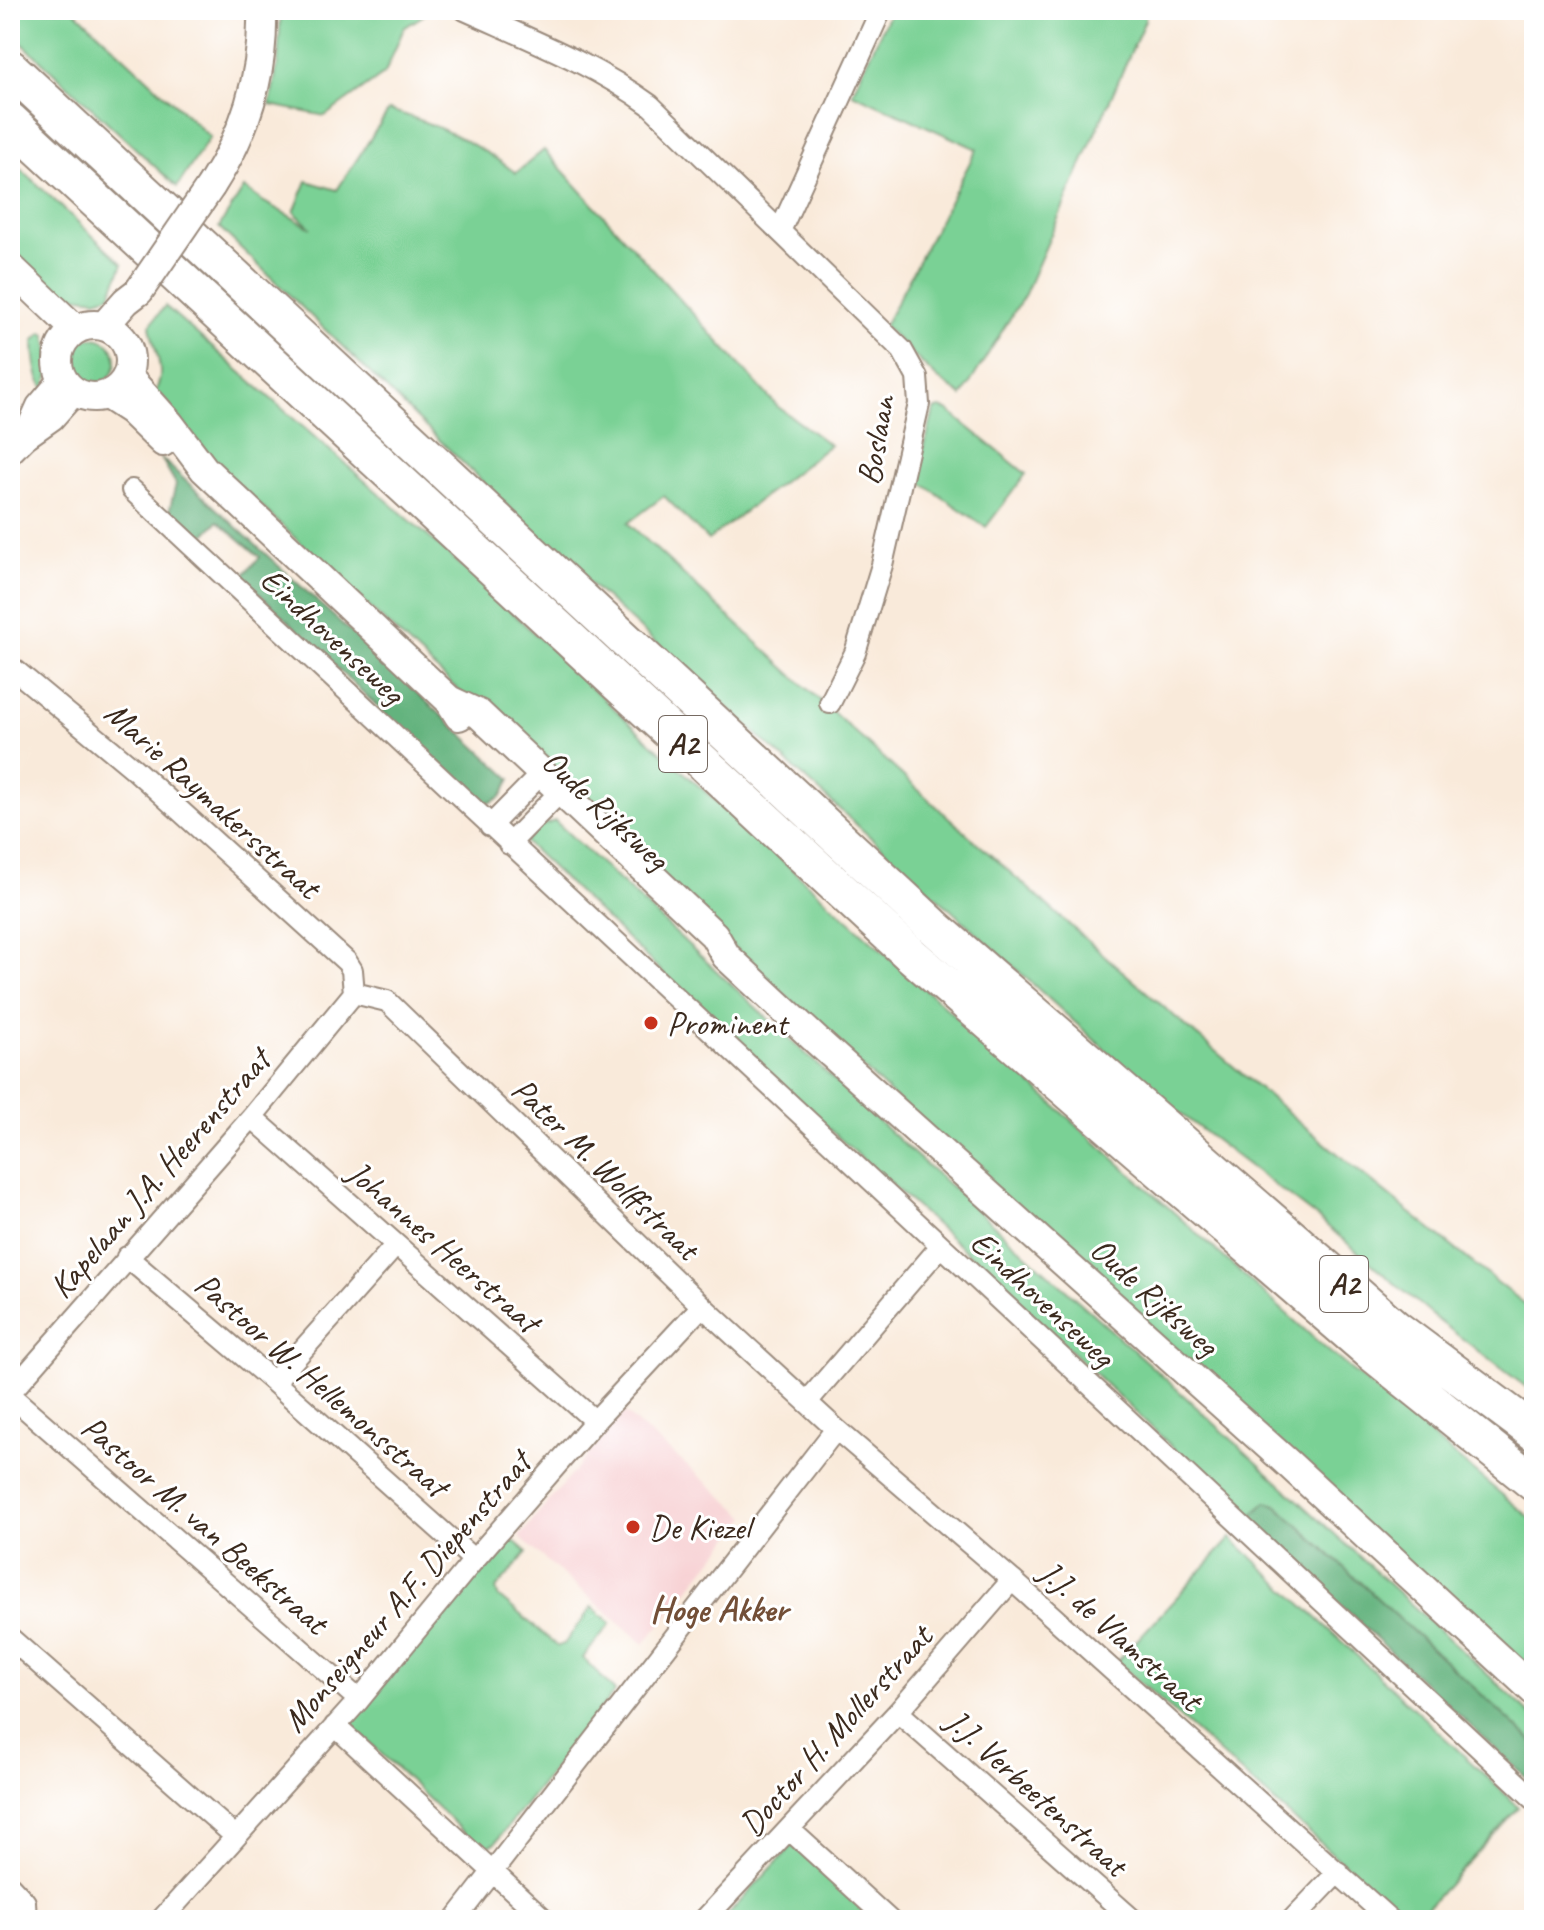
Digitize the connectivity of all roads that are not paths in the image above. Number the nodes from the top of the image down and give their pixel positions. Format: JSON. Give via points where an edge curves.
{"nodes":[{"id":1,"x":262,"y":10,"type":"edge"},
{"id":2,"x":465,"y":10,"type":"edge"},
{"id":3,"x":881,"y":10,"type":"edge"},
{"id":4,"x":10,"y":68,"type":"edge"},
{"id":5,"x":10,"y":121,"type":"edge"},
{"id":6,"x":780,"y":231,"type":"junction"},
{"id":7,"x":10,"y":267,"type":"edge"},
{"id":8,"x":10,"y":288,"type":"edge"},
{"id":9,"x":112,"y":332,"type":"junction"},
{"id":10,"x":68,"y":337,"type":"junction"},
{"id":11,"x":117,"y":385,"type":"junction"},
{"id":12,"x":69,"y":386,"type":"junction"},
{"id":13,"x":18,"y":445,"type":"edge"},
{"id":14,"x":132,"y":490,"type":"dead end"},
{"id":15,"x":10,"y":666,"type":"edge"},
{"id":16,"x":830,"y":703,"type":"dead end"},
{"id":17,"x":545,"y":788,"type":"junction"},
{"id":18,"x":490,"y":826,"type":"junction"},
{"id":19,"x":509,"y":844,"type":"junction"},
{"id":20,"x":354,"y":993,"type":"junction"},
{"id":21,"x":252,"y":1117,"type":"junction"},
{"id":22,"x":395,"y":1246,"type":"junction"},
{"id":23,"x":940,"y":1247,"type":"junction"},
{"id":24,"x":127,"y":1257,"type":"junction"},
{"id":25,"x":702,"y":1306,"type":"junction"},
{"id":26,"x":274,"y":1382,"type":"junction"},
{"id":27,"x":10,"y":1394,"type":"edge"},
{"id":28,"x":807,"y":1402,"type":"junction"},
{"id":29,"x":595,"y":1421,"type":"junction"},
{"id":30,"x":836,"y":1429,"type":"junction"},
{"id":31,"x":1534,"y":1432,"type":"edge"},
{"id":32,"x":1534,"y":1483,"type":"edge"},
{"id":33,"x":474,"y":1560,"type":"junction"},
{"id":34,"x":1012,"y":1580,"type":"junction"},
{"id":35,"x":10,"y":1638,"type":"edge"},
{"id":36,"x":1534,"y":1691,"type":"edge"},
{"id":37,"x":359,"y":1700,"type":"junction"},
{"id":38,"x":898,"y":1712,"type":"junction"},
{"id":39,"x":335,"y":1726,"type":"junction"},
{"id":40,"x":1534,"y":1799,"type":"edge"},
{"id":41,"x":790,"y":1830,"type":"junction"},
{"id":42,"x":235,"y":1836,"type":"junction"},
{"id":43,"x":494,"y":1871,"type":"junction"},
{"id":44,"x":1338,"y":1872,"type":"junction"},
{"id":45,"x":10,"y":1886,"type":"edge"},
{"id":46,"x":26,"y":1920,"type":"edge"},
{"id":47,"x":161,"y":1920,"type":"edge"},
{"id":48,"x":455,"y":1920,"type":"edge"},
{"id":49,"x":545,"y":1920,"type":"edge"},
{"id":50,"x":704,"y":1920,"type":"edge"},
{"id":51,"x":889,"y":1920,"type":"edge"},
{"id":52,"x":1133,"y":1920,"type":"edge"},
{"id":53,"x":1292,"y":1920,"type":"edge"},
{"id":54,"x":1390,"y":1920,"type":"edge"}],
"edges":[{"from":1,"to":9,"type":"main road","bridge":true,"via":[[257,85],[236,143]]},
{"from":2,"to":6,"type":"street","name":"Boslaan","via":[[621,84],[650,105]]},
{"from":3,"to":6,"type":"street"},
{"from":4,"to":31,"type":"highway","number":"A2","via":[[933,926],[1396,1329]]},
{"from":5,"to":32,"type":"highway","number":"A2","via":[[909,953],[1371,1352]]},
{"from":6,"to":16,"type":"street","name":"Boslaan","via":[[902,350],[917,377],[919,404],[882,565],[855,653]]},
{"from":7,"to":10,"type":"main road"},
{"from":8,"to":10,"type":"main road","via":[[46,325]]},
{"from":9,"to":10,"type":"main road","via":[[85,325]]},
{"from":9,"to":11,"type":"main road","via":[[129,352],[129,368]]},
{"from":10,"to":12,"type":"main road","via":[[57,356]]},
{"from":11,"to":12,"type":"main road","via":[[91,397]]},
{"from":11,"to":17,"type":"main road","name":"Oude Rijksweg","via":[[169,423],[204,469],[449,700],[479,714]]},
{"from":12,"to":13,"type":"street","via":[[52,418]]},
{"from":14,"to":18,"type":"street","name":"Eindhovenseweg"},
{"from":15,"to":20,"type":"street","name":"Marie Raymakersstraat","via":[[133,768],[347,962]]},
{"from":17,"to":18,"type":"street"},
{"from":17,"to":19,"type":"street"},
{"from":17,"to":36,"type":"main road","name":"Oude Rijksweg","via":[[702,946],[726,956]]},
{"from":18,"to":19,"type":"street","name":"Eindhovenseweg"},
{"from":19,"to":23,"type":"street","name":"Eindhovenseweg"},
{"from":20,"to":21,"type":"street","name":"Kapelaan J.A. Heerenstraat"},
{"from":20,"to":25,"type":"street","name":"Pater M. Wolffstraat","via":[[387,1001]]},
{"from":21,"to":22,"type":"street","name":"Johannes Heerstraat"},
{"from":21,"to":24,"type":"street","name":"Kapelaan J.A. Heerenstraat"},
{"from":22,"to":26,"type":"street"},
{"from":22,"to":29,"type":"street","name":"Johannes Heerstraat"},
{"from":23,"to":28,"type":"street"},
{"from":23,"to":40,"type":"street","name":"Eindhovenseweg"},
{"from":24,"to":26,"type":"street","name":"Pastoor W. Hellemonsstraat"},
{"from":24,"to":27,"type":"street","name":"Kapelaan J.A. Heerenstraat"},
{"from":25,"to":28,"type":"street","name":"Pater M. Wolffstraat"},
{"from":25,"to":29,"type":"street","name":"Monseigneur A.F. Diepenstraat"},
{"from":26,"to":33,"type":"street","name":"Pastoor W. Hellemonsstraat"},
{"from":27,"to":37,"type":"street","name":"Pastoor M. van Beekstraat"},
{"from":28,"to":30,"type":"street","name":"J.J. de Vlamstraat"},
{"from":29,"to":33,"type":"street","name":"Monseigneur A.F. Diepenstraat"},
{"from":30,"to":34,"type":"street","name":"J.J. de Vlamstraat"},
{"from":30,"to":43,"type":"street"},
{"from":33,"to":37,"type":"street","name":"Monseigneur A.F. Diepenstraat"},
{"from":34,"to":38,"type":"street","name":"Doctor H. Mollerstraat"},
{"from":34,"to":44,"type":"street","name":"J.J. de Vlamstraat"},
{"from":35,"to":42,"type":"street"},
{"from":37,"to":39,"type":"street","name":"Monseigneur A.F. Diepenstraat"},
{"from":38,"to":41,"type":"street","name":"Doctor H. Mollerstraat"},
{"from":38,"to":52,"type":"street","name":"J.J. Verbeetenstraat"},
{"from":39,"to":42,"type":"street","name":"Monseigneur A.F. Diepenstraat"},
{"from":39,"to":43,"type":"street"},
{"from":41,"to":50,"type":"street","name":"Doctor H. Mollerstraat"},
{"from":41,"to":51,"type":"street"},
{"from":42,"to":47,"type":"street","name":"Monseigneur A.F. Diepenstraat"},
{"from":43,"to":48,"type":"street"},
{"from":43,"to":49,"type":"street"},
{"from":44,"to":53,"type":"street"},
{"from":44,"to":54,"type":"street","name":"J.J. de Vlamstraat"},
{"from":45,"to":46,"type":"street","via":[[25,1902]]}]}
